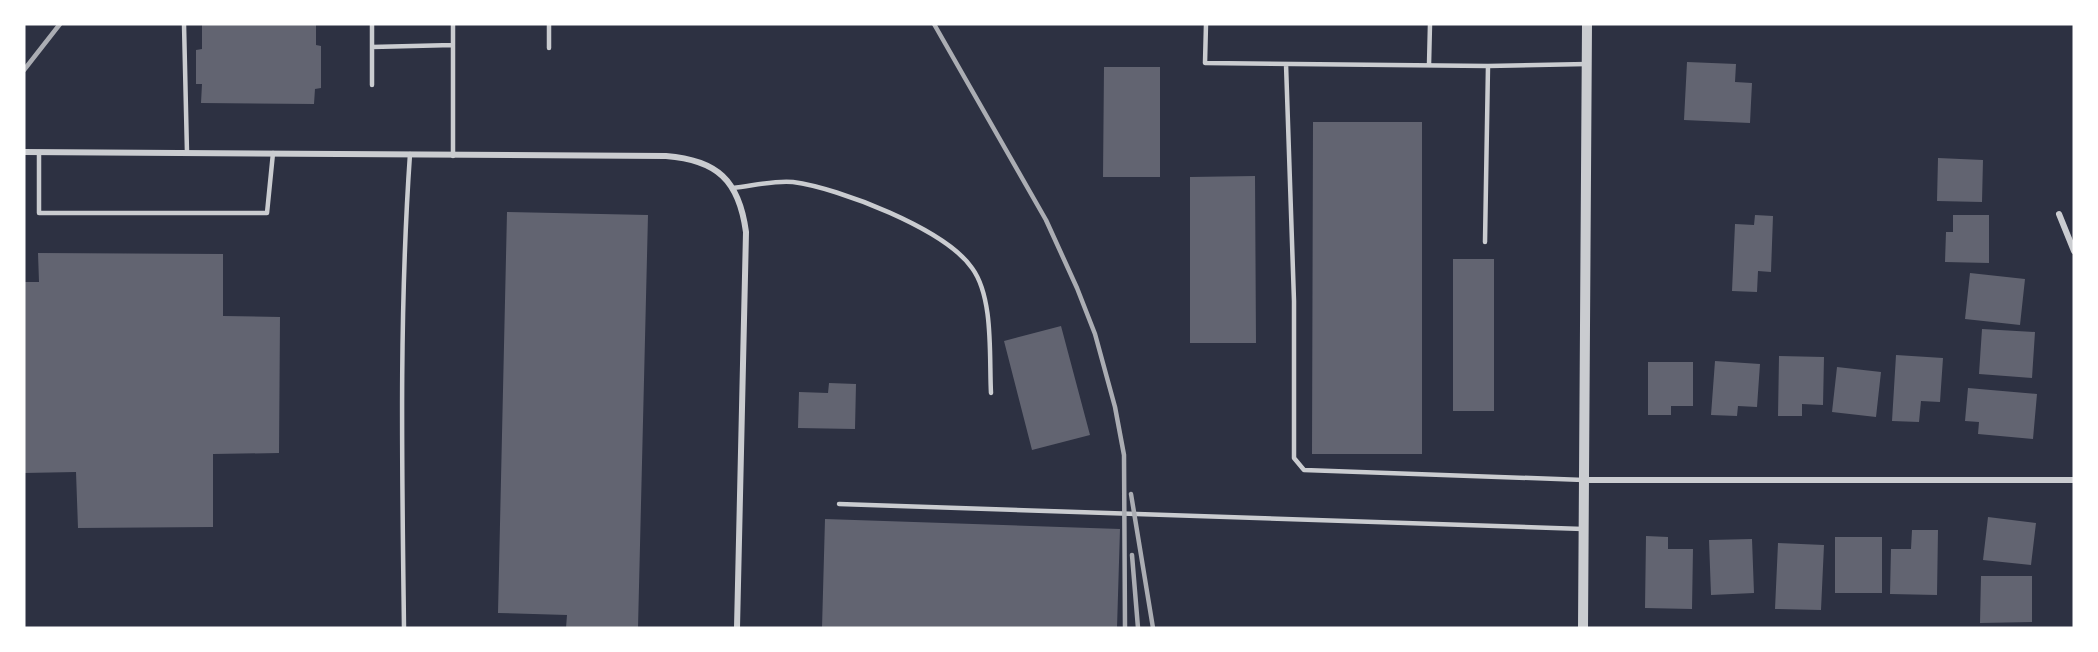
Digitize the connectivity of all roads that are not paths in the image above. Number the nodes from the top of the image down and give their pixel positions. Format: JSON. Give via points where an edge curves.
{"nodes":[{"id":1,"x":184,"y":24,"type":"edge"},
{"id":2,"x":372,"y":24,"type":"edge"},
{"id":3,"x":453,"y":24,"type":"edge"},
{"id":4,"x":549,"y":24,"type":"edge"},
{"id":5,"x":1206,"y":24,"type":"edge"},
{"id":6,"x":1430,"y":24,"type":"edge"},
{"id":7,"x":1587,"y":24,"type":"edge"},
{"id":8,"x":453,"y":45,"type":"junction"},
{"id":9,"x":372,"y":47,"type":"junction"},
{"id":10,"x":549,"y":48,"type":"dead end"},
{"id":11,"x":1286,"y":64,"type":"junction"},
{"id":12,"x":1587,"y":64,"type":"junction"},
{"id":13,"x":1430,"y":65,"type":"junction"},
{"id":14,"x":1488,"y":66,"type":"junction"},
{"id":15,"x":372,"y":85,"type":"dead end"},
{"id":16,"x":24,"y":152,"type":"edge"},
{"id":17,"x":39,"y":152,"type":"junction"},
{"id":18,"x":186,"y":153,"type":"junction"},
{"id":19,"x":273,"y":153,"type":"junction"},
{"id":20,"x":410,"y":154,"type":"junction"},
{"id":21,"x":453,"y":156,"type":"junction"},
{"id":22,"x":733,"y":188,"type":"junction"},
{"id":23,"x":2059,"y":214,"type":"dead end"},
{"id":24,"x":1485,"y":242,"type":"dead end"},
{"id":25,"x":2074,"y":251,"type":"edge"},
{"id":26,"x":991,"y":393,"type":"dead end"},
{"id":27,"x":1584,"y":480,"type":"junction"},
{"id":28,"x":2074,"y":480,"type":"edge"},
{"id":29,"x":840,"y":504,"type":"dead end"},
{"id":30,"x":1584,"y":529,"type":"junction"},
{"id":31,"x":404,"y":628,"type":"edge"},
{"id":32,"x":737,"y":628,"type":"edge"},
{"id":33,"x":1583,"y":628,"type":"edge"}],
"edges":[{"from":1,"to":18,"type":"lane"},
{"from":2,"to":9,"type":"lane"},
{"from":3,"to":8,"type":"lane"},
{"from":4,"to":10,"type":"lane"},
{"from":5,"to":11,"type":"lane","via":[[1205,63]]},
{"from":6,"to":13,"type":"lane"},
{"from":7,"to":12,"type":"street"},
{"from":8,"to":9,"type":"lane"},
{"from":8,"to":21,"type":"lane"},
{"from":9,"to":15,"type":"lane"},
{"from":11,"to":13,"type":"lane"},
{"from":11,"to":27,"type":"lane","via":[[1294,301],[1294,458],[1304,470]]},
{"from":12,"to":14,"type":"lane"},
{"from":12,"to":27,"type":"street"},
{"from":13,"to":14,"type":"lane"},
{"from":14,"to":24,"type":"lane"},
{"from":16,"to":17,"type":"street"},
{"from":17,"to":18,"type":"street"},
{"from":17,"to":19,"type":"lane","via":[[39,213],[267,213]]},
{"from":18,"to":19,"type":"street"},
{"from":19,"to":20,"type":"street"},
{"from":20,"to":21,"type":"street"},
{"from":20,"to":31,"type":"lane","via":[[401,341]]},
{"from":21,"to":22,"type":"street","via":[[688,158],[721,173]]},
{"from":22,"to":26,"type":"lane","via":[[789,182],[810,185],[921,228],[952,247],[973,268],[986,300]]},
{"from":22,"to":32,"type":"street","via":[[743,207],[746,232]]},
{"from":23,"to":25,"type":"street"},
{"from":27,"to":28,"type":"street"},
{"from":27,"to":30,"type":"street"},
{"from":29,"to":30,"type":"lane"},
{"from":30,"to":33,"type":"street"}]}
